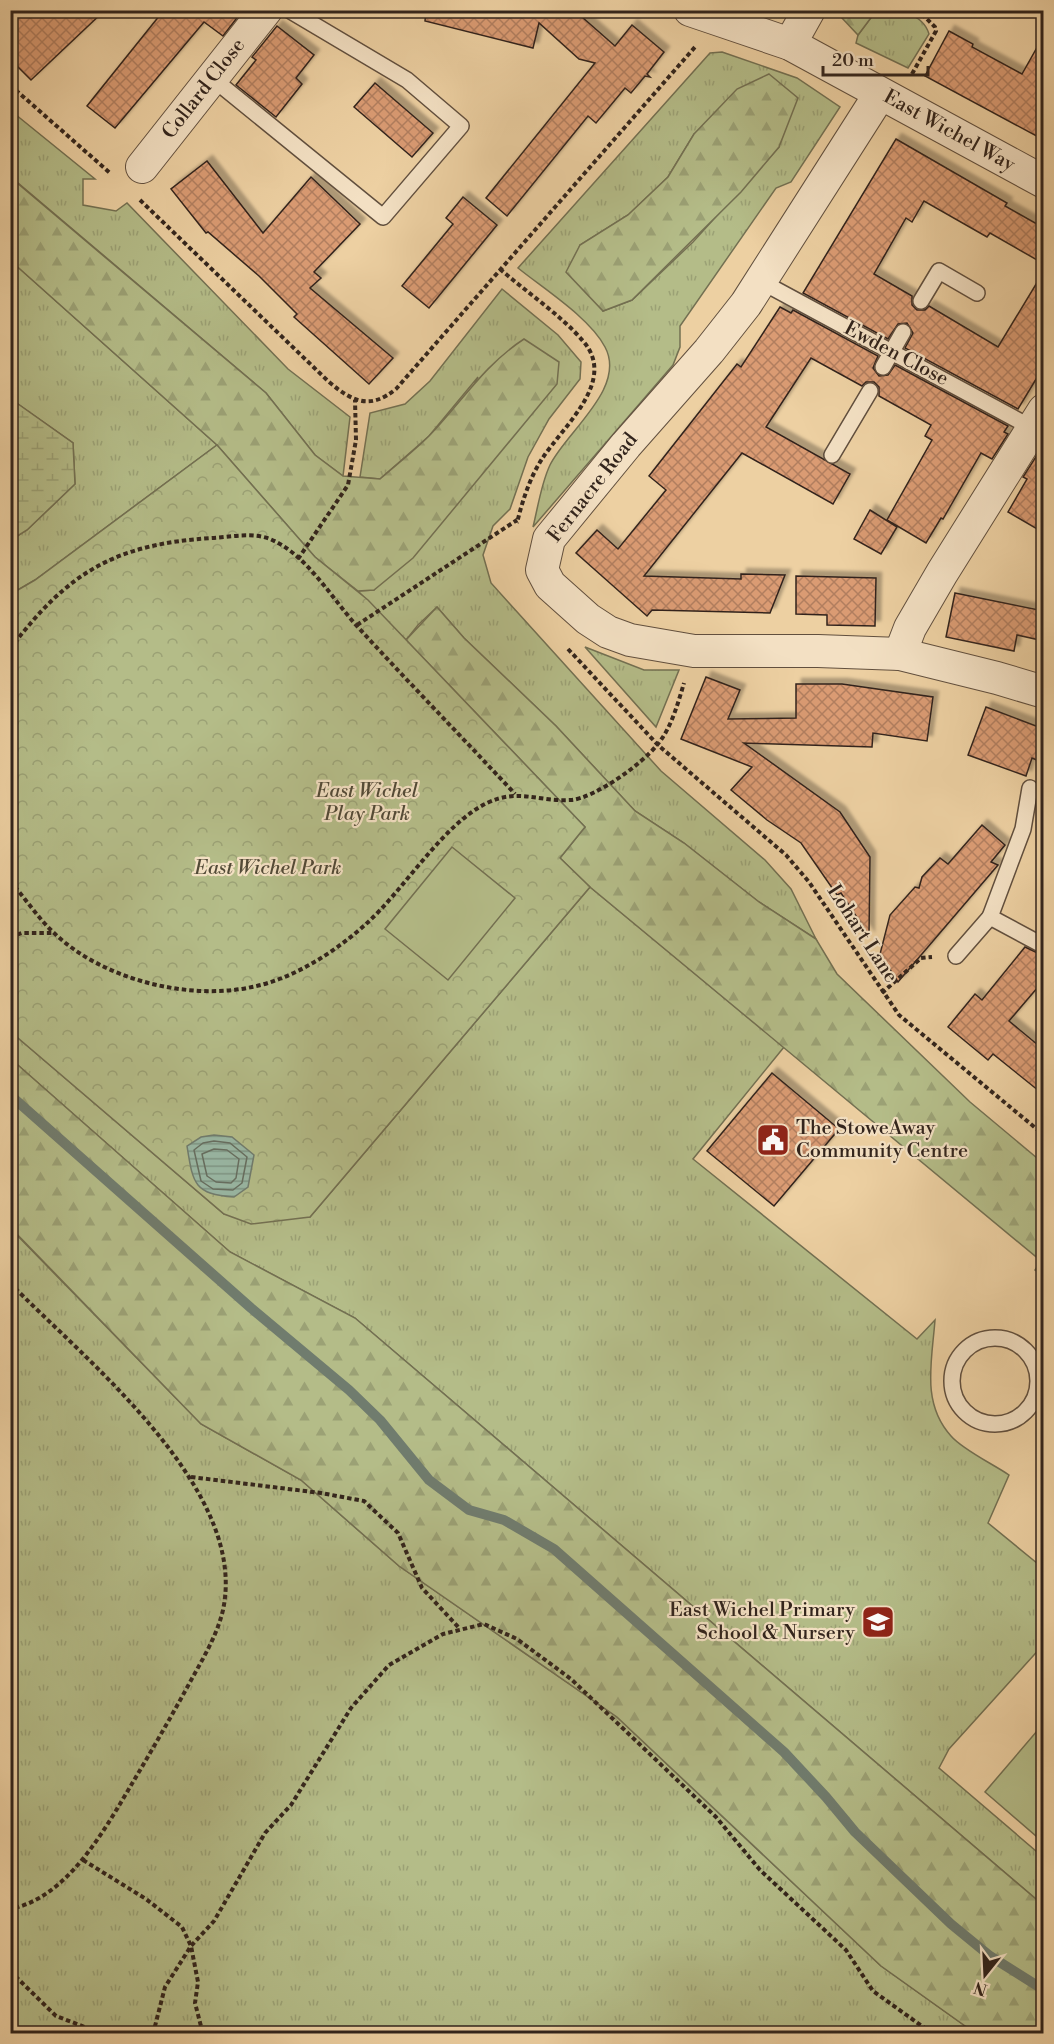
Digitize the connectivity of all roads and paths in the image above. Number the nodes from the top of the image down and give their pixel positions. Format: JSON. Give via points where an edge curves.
{"nodes":[{"id":1,"x":266,"y":10,"type":"edge"},
{"id":2,"x":289,"y":10,"type":"edge"},
{"id":3,"x":809,"y":10,"type":"edge"},
{"id":4,"x":918,"y":10,"type":"edge"},
{"id":5,"x":705,"y":15,"type":"edge"},
{"id":6,"x":790,"y":44,"type":"junction"},
{"id":7,"x":212,"y":78,"type":"junction"},
{"id":8,"x":10,"y":84,"type":"edge"},
{"id":9,"x":888,"y":98,"type":"junction"},
{"id":10,"x":131,"y":181,"type":"junction"},
{"id":11,"x":1044,"y":182,"type":"edge"},
{"id":12,"x":760,"y":281,"type":"junction"},
{"id":13,"x":977,"y":293,"type":"dead end"},
{"id":14,"x":921,"y":301,"type":"dead end"},
{"id":15,"x":903,"y":332,"type":"dead end"},
{"id":16,"x":892,"y":352,"type":"junction"},
{"id":17,"x":884,"y":367,"type":"dead end"},
{"id":18,"x":870,"y":391,"type":"dead end"},
{"id":19,"x":355,"y":400,"type":"junction"},
{"id":20,"x":1040,"y":424,"type":"edge"},
{"id":21,"x":832,"y":455,"type":"dead end"},
{"id":22,"x":518,"y":520,"type":"dead end"},
{"id":23,"x":298,"y":558,"type":"junction"},
{"id":24,"x":357,"y":625,"type":"junction"},
{"id":25,"x":10,"y":649,"type":"edge"},
{"id":26,"x":694,"y":651,"type":"junction"},
{"id":27,"x":900,"y":654,"type":"junction"},
{"id":28,"x":1044,"y":692,"type":"edge"},
{"id":29,"x":658,"y":745,"type":"junction"},
{"id":30,"x":1030,"y":788,"type":"dead end"},
{"id":31,"x":515,"y":794,"type":"junction"},
{"id":32,"x":10,"y":881,"type":"edge"},
{"id":33,"x":990,"y":917,"type":"junction"},
{"id":34,"x":53,"y":933,"type":"junction"},
{"id":35,"x":10,"y":937,"type":"edge"},
{"id":36,"x":1044,"y":946,"type":"edge"},
{"id":37,"x":956,"y":956,"type":"joint"},
{"id":38,"x":882,"y":993,"type":"junction"},
{"id":39,"x":1044,"y":1135,"type":"edge"},
{"id":40,"x":10,"y":1283,"type":"edge"},
{"id":41,"x":1039,"y":1362,"type":"edge"},
{"id":42,"x":190,"y":1477,"type":"junction"},
{"id":43,"x":460,"y":1629,"type":"junction"},
{"id":44,"x":83,"y":1860,"type":"junction"},
{"id":45,"x":10,"y":1909,"type":"edge"},
{"id":46,"x":191,"y":1946,"type":"junction"},
{"id":47,"x":10,"y":1971,"type":"edge"},
{"id":48,"x":103,"y":2034,"type":"edge"},
{"id":49,"x":153,"y":2034,"type":"edge"},
{"id":50,"x":203,"y":2034,"type":"edge"},
{"id":51,"x":933,"y":2034,"type":"edge"}],
"edges":[{"from":1,"to":7,"type":"street","name":"Collard Close"},
{"from":2,"to":7,"type":"lane","via":[[407,80],[461,126],[383,217]]},
{"from":3,"to":6,"type":"street"},
{"from":4,"to":9,"type":"path","via":[[936,31]]},
{"from":5,"to":6,"type":"street","name":"East Wichel Way"},
{"from":5,"to":19,"type":"path","via":[[396,389],[378,399]]},
{"from":6,"to":9,"type":"street","name":"East Wichel Way"},
{"from":7,"to":10,"type":"street","name":"Collard Close"},
{"from":8,"to":10,"type":"path"},
{"from":9,"to":11,"type":"street","name":"East Wichel Way"},
{"from":9,"to":12,"type":"street","name":"Fernacre Road"},
{"from":10,"to":19,"type":"path","via":[[329,382]]},
{"from":12,"to":16,"type":"lane","name":"Ewden Close"},
{"from":12,"to":26,"type":"street","name":"Fernacre Road","via":[[710,351],[549,539],[544,556],[542,570],[550,585],[608,632],[630,640]]},
{"from":13,"to":14,"type":"lane","via":[[939,271]]},
{"from":15,"to":16,"type":"lane"},
{"from":16,"to":17,"type":"lane"},
{"from":16,"to":20,"type":"lane","name":"Ewden Close"},
{"from":18,"to":21,"type":"lane"},
{"from":19,"to":23,"type":"path","via":[[356,440],[348,485]]},
{"from":20,"to":27,"type":"street","name":"Ewden Close","via":[[942,573],[910,628]]},
{"from":22,"to":24,"type":"path"},
{"from":23,"to":24,"type":"path"},
{"from":23,"to":25,"type":"path","via":[[269,538],[253,535],[156,543],[102,562],[75,579],[52,598]]},
{"from":24,"to":31,"type":"path"},
{"from":26,"to":27,"type":"street","name":"Fernacre Road"},
{"from":26,"to":29,"type":"path","via":[[675,710]]},
{"from":27,"to":28,"type":"street","name":"Fernacre Road"},
{"from":29,"to":31,"type":"path","via":[[603,790],[572,800]]},
{"from":29,"to":38,"type":"path","name":"Lohart Lane","via":[[786,855],[809,882]]},
{"from":30,"to":33,"type":"lane","via":[[1023,829]]},
{"from":31,"to":34,"type":"path","via":[[487,803],[457,822],[366,924],[323,957],[283,978],[252,988],[214,991],[132,979],[100,966]]},
{"from":32,"to":34,"type":"path"},
{"from":33,"to":36,"type":"lane"},
{"from":33,"to":37,"type":"lane"},
{"from":34,"to":35,"type":"path"},
{"from":37,"to":38,"type":"path","via":[[921,958]]},
{"from":38,"to":39,"type":"path","name":"Lohart Lane","via":[[915,1030]]},
{"from":40,"to":42,"type":"path","via":[[121,1392]]},
{"from":41,"to":41,"type":"lane","via":[[1037,1393],[1030,1407],[1006,1423],[976,1420],[956,1399],[953,1369],[965,1350],[984,1339],[1011,1341]]},
{"from":42,"to":43,"type":"path","via":[[364,1501],[398,1533],[422,1588]]},
{"from":42,"to":44,"type":"path","via":[[213,1518],[225,1571],[223,1609],[212,1642],[161,1735]]},
{"from":43,"to":46,"type":"path","via":[[443,1634],[389,1665],[351,1708],[291,1805],[265,1833],[214,1921]]},
{"from":43,"to":51,"type":"path","via":[[484,1623],[517,1639],[571,1679],[716,1817],[760,1870],[846,1950],[873,1991]]},
{"from":44,"to":45,"type":"path","via":[[28,1906]]},
{"from":44,"to":46,"type":"path","via":[[146,1899],[182,1928]]},
{"from":46,"to":49,"type":"path","via":[[165,1987]]},
{"from":46,"to":50,"type":"path","via":[[198,1982],[195,2003]]},
{"from":47,"to":48,"type":"path","via":[[56,2016]]}]}
